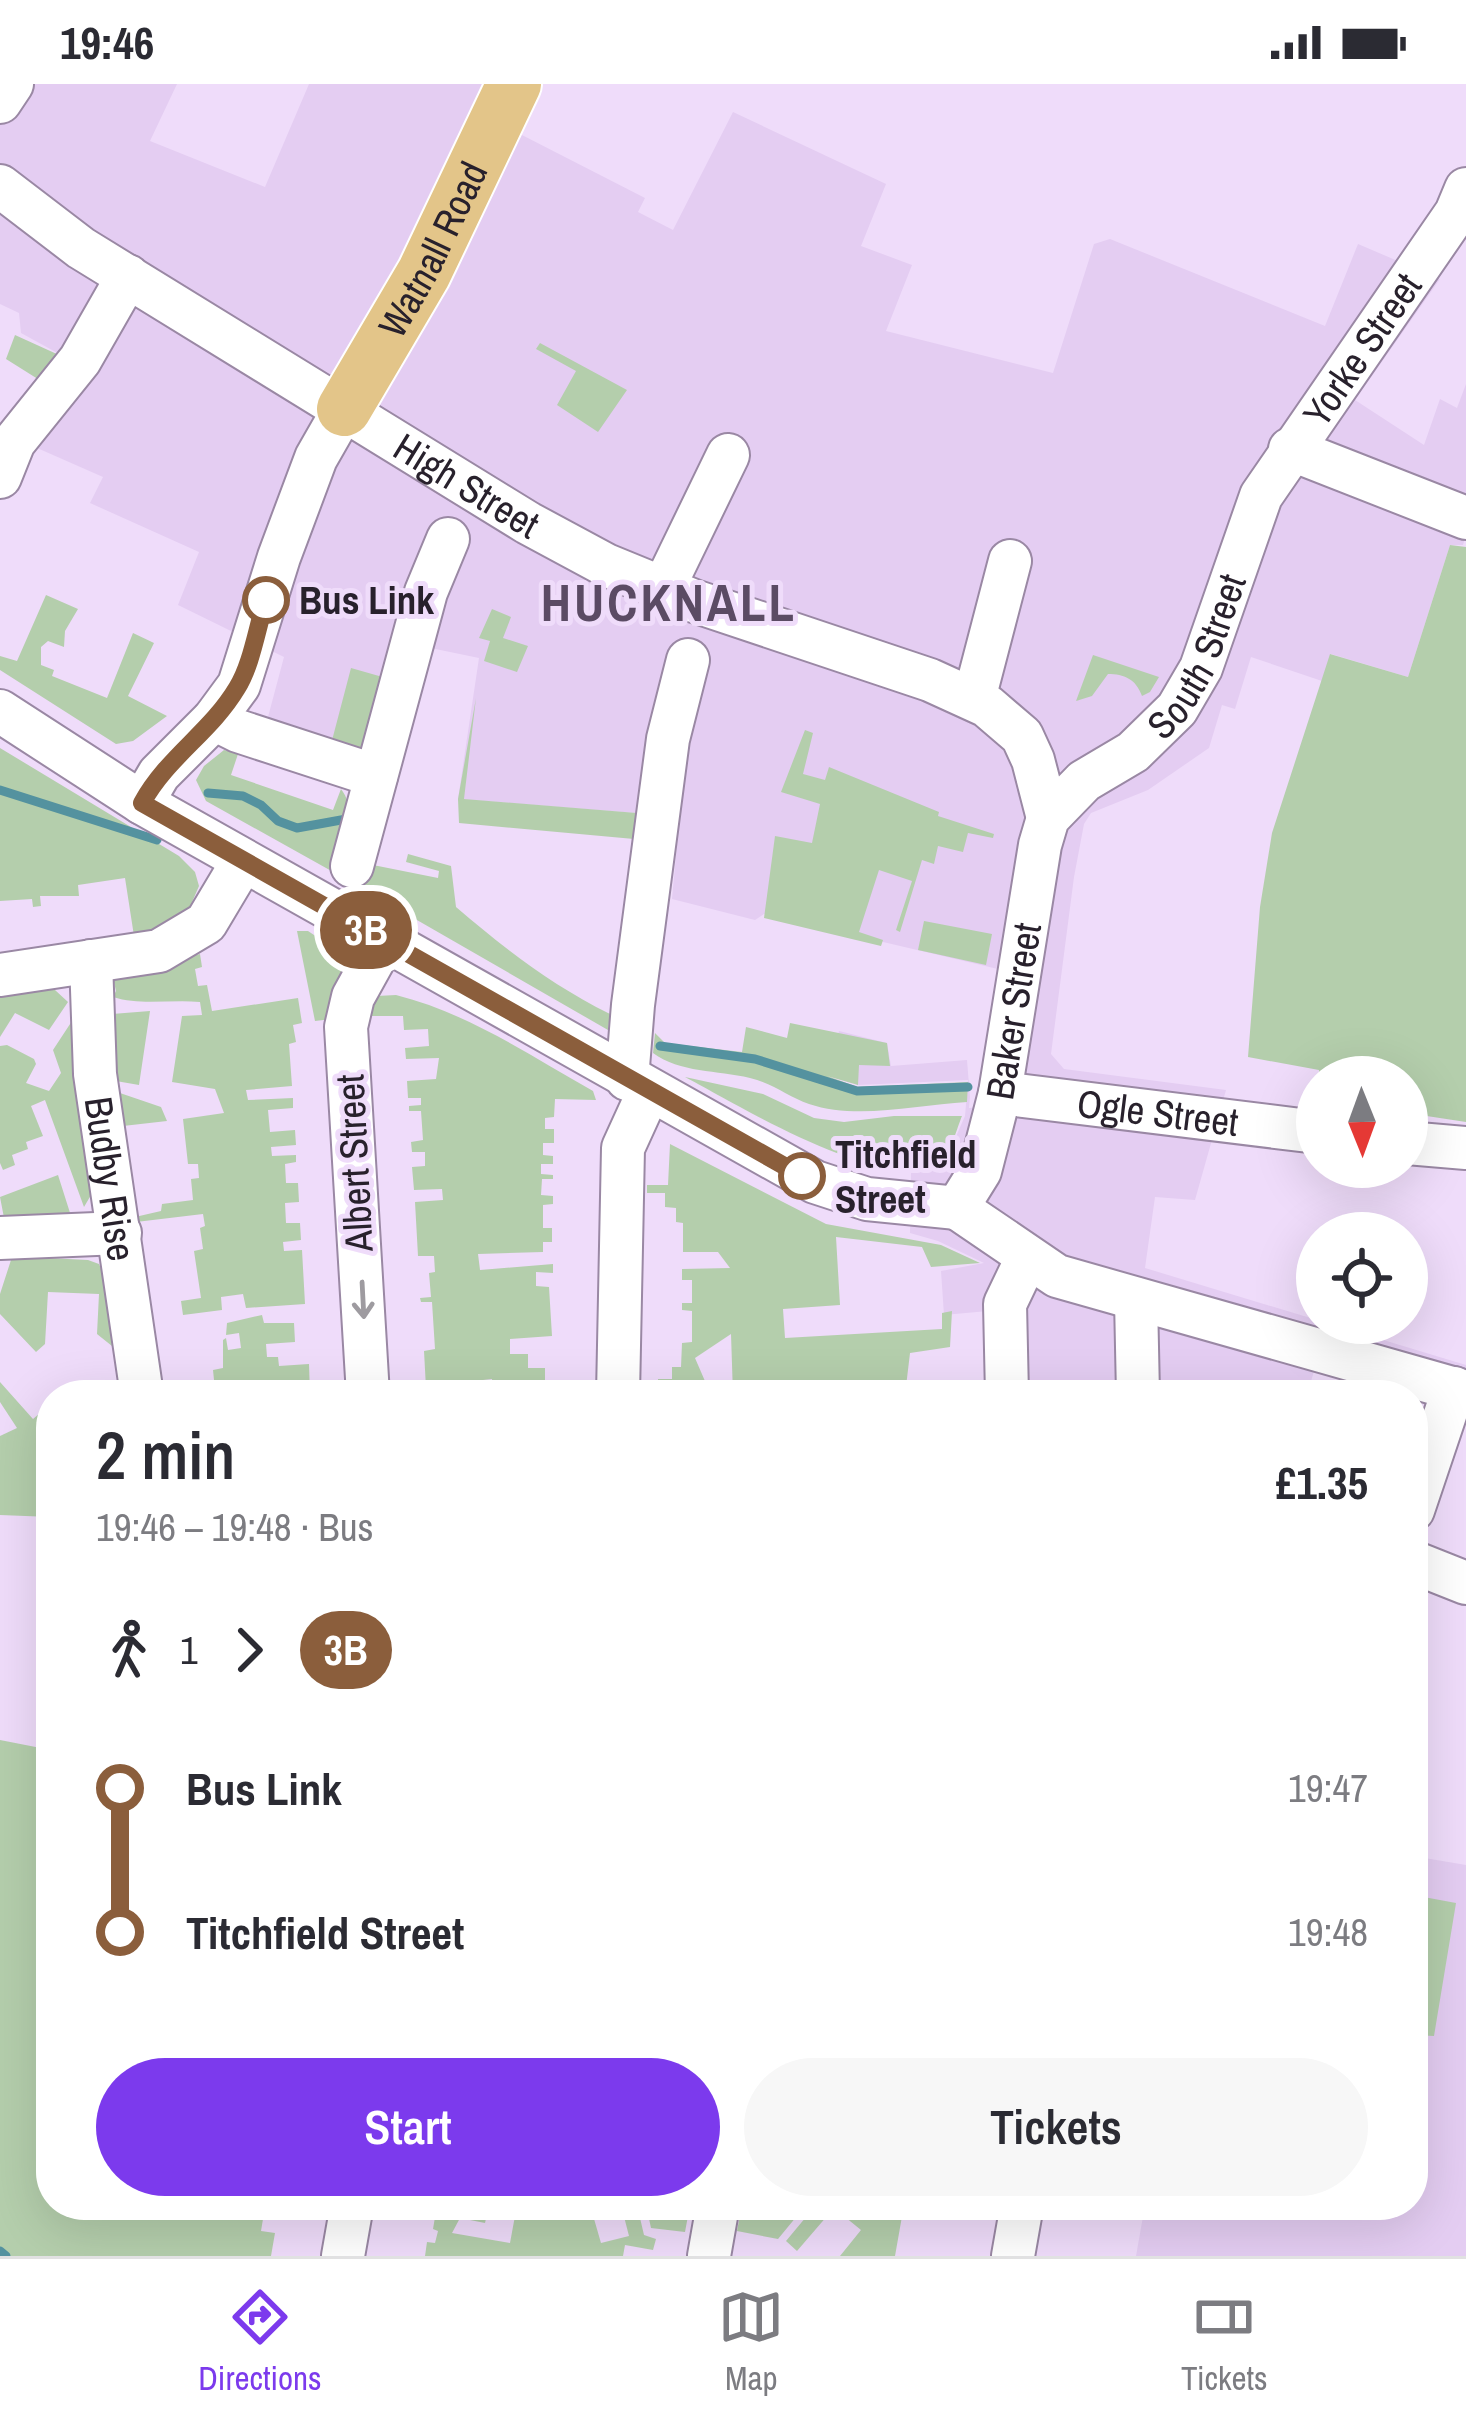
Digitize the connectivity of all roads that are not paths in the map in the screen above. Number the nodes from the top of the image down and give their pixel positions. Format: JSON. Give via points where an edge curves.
{"nodes":[{"id":1,"x":12,"y":84,"type":"edge"},
{"id":2,"x":514,"y":84,"type":"edge"},
{"id":3,"x":0,"y":102,"type":"edge"},
{"id":4,"x":0,"y":186,"type":"edge"},
{"id":5,"x":1466,"y":189,"type":"edge"},
{"id":6,"x":128,"y":276,"type":"junction"},
{"id":7,"x":344,"y":409,"type":"junction"},
{"id":8,"x":1290,"y":449,"type":"junction"},
{"id":9,"x":728,"y":454,"type":"dead end"},
{"id":10,"x":0,"y":477,"type":"edge"},
{"id":11,"x":1466,"y":518,"type":"edge"},
{"id":12,"x":448,"y":539,"type":"dead end"},
{"id":13,"x":1010,"y":561,"type":"dead end"},
{"id":14,"x":663,"y":589,"type":"junction"},
{"id":15,"x":688,"y":660,"type":"dead end"},
{"id":16,"x":974,"y":699,"type":"junction"},
{"id":17,"x":0,"y":711,"type":"edge"},
{"id":18,"x":214,"y":719,"type":"junction"},
{"id":19,"x":376,"y":776,"type":"junction"},
{"id":20,"x":142,"y":803,"type":"junction"},
{"id":21,"x":1048,"y":818,"type":"junction"},
{"id":22,"x":243,"y":861,"type":"junction"},
{"id":23,"x":352,"y":866,"type":"dead end"},
{"id":24,"x":384,"y":940,"type":"junction"},
{"id":25,"x":91,"y":961,"type":"junction"},
{"id":26,"x":0,"y":975,"type":"edge"},
{"id":27,"x":638,"y":1085,"type":"junction"},
{"id":28,"x":1000,"y":1093,"type":"junction"},
{"id":29,"x":1296,"y":1129,"type":"edge"},
{"id":30,"x":1428,"y":1145,"type":"edge"},
{"id":31,"x":1466,"y":1148,"type":"edge"},
{"id":32,"x":957,"y":1208,"type":"junction"},
{"id":33,"x":120,"y":1233,"type":"junction"},
{"id":34,"x":0,"y":1238,"type":"edge"},
{"id":35,"x":1027,"y":1258,"type":"junction"},
{"id":36,"x":1136,"y":1299,"type":"junction"},
{"id":37,"x":140,"y":1380,"type":"edge"},
{"id":38,"x":367,"y":1380,"type":"edge"},
{"id":39,"x":618,"y":1380,"type":"edge"},
{"id":40,"x":1007,"y":1380,"type":"edge"},
{"id":41,"x":1138,"y":1380,"type":"edge"},
{"id":42,"x":1424,"y":1380,"type":"edge"},
{"id":43,"x":1428,"y":1381,"type":"edge"},
{"id":44,"x":1460,"y":1390,"type":"edge"},
{"id":45,"x":1428,"y":1472,"type":"edge"},
{"id":46,"x":1428,"y":1568,"type":"edge"},
{"id":47,"x":1466,"y":1583,"type":"edge"},
{"id":48,"x":350,"y":2220,"type":"edge"},
{"id":49,"x":715,"y":2220,"type":"edge"},
{"id":50,"x":1019,"y":2220,"type":"edge"},
{"id":51,"x":344,"y":2256,"type":"edge"},
{"id":52,"x":709,"y":2256,"type":"edge"},
{"id":53,"x":1013,"y":2256,"type":"edge"}],
"edges":[{"from":1,"to":3,"type":"street"},
{"from":2,"to":7,"type":"main road","name":"Watnall Road","via":[[424,274]]},
{"from":4,"to":6,"type":"street","name":"High Street"},
{"from":5,"to":8,"type":"street","name":"Yorke Street"},
{"from":6,"to":7,"type":"street","name":"High Street"},
{"from":6,"to":10,"type":"street","via":[[80,360],[14,442]]},
{"from":7,"to":14,"type":"street","name":"High Street","via":[[528,523]]},
{"from":7,"to":18,"type":"street","via":[[316,458],[239,686]]},
{"from":8,"to":11,"type":"street"},
{"from":8,"to":21,"type":"street","name":"South Street","via":[[1261,496],[1202,668],[1177,709]]},
{"from":9,"to":14,"type":"street"},
{"from":12,"to":19,"type":"street"},
{"from":13,"to":16,"type":"street"},
{"from":14,"to":16,"type":"street","name":"High Street"},
{"from":15,"to":27,"type":"street","via":[[668,739],[632,1004]]},
{"from":16,"to":21,"type":"street","name":"High Street","via":[[1022,736]]},
{"from":17,"to":20,"type":"street"},
{"from":18,"to":19,"type":"street"},
{"from":18,"to":20,"type":"street","via":[[159,773]]},
{"from":19,"to":23,"type":"street"},
{"from":20,"to":22,"type":"street"},
{"from":21,"to":28,"type":"street","name":"Baker Street"},
{"from":22,"to":24,"type":"street"},
{"from":22,"to":25,"type":"street","via":[[206,923],[159,951]]},
{"from":24,"to":27,"type":"street"},
{"from":24,"to":38,"type":"street","name":"Albert Street","one_way":true,"via":[[346,1028]]},
{"from":25,"to":26,"type":"street"},
{"from":25,"to":33,"type":"street","name":"Budby Rise","via":[[95,1074]]},
{"from":27,"to":32,"type":"street","via":[[814,1182],[867,1199]]},
{"from":27,"to":39,"type":"street","via":[[623,1148]]},
{"from":28,"to":29,"type":"street","name":"Ogle Street"},
{"from":28,"to":32,"type":"street","name":"Baker Street","via":[[980,1171]]},
{"from":30,"to":31,"type":"street"},
{"from":32,"to":35,"type":"street"},
{"from":33,"to":34,"type":"street"},
{"from":33,"to":37,"type":"street","name":"Budby Rise"},
{"from":35,"to":36,"type":"street","via":[[1057,1276]]},
{"from":35,"to":40,"type":"street","via":[[1005,1304]]},
{"from":36,"to":41,"type":"street"},
{"from":36,"to":42,"type":"street"},
{"from":43,"to":44,"type":"street"},
{"from":44,"to":45,"type":"street"},
{"from":46,"to":47,"type":"street"},
{"from":48,"to":51,"type":"street"},
{"from":49,"to":52,"type":"street"},
{"from":50,"to":53,"type":"street"}]}
